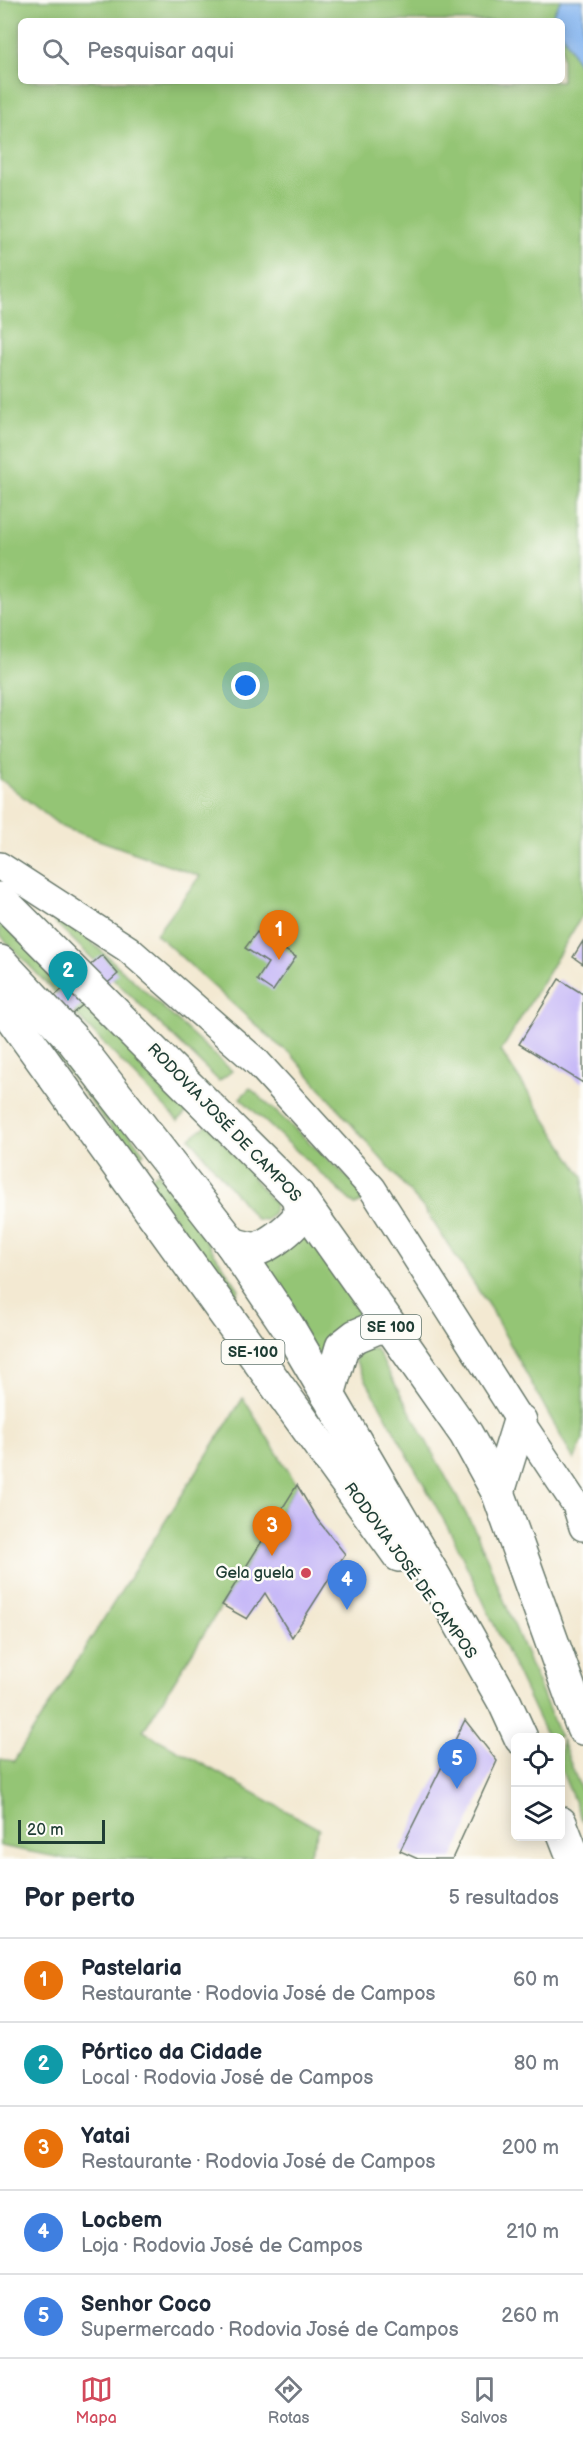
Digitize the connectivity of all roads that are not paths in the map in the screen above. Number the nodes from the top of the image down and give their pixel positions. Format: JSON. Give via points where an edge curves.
{"nodes":[{"id":1,"x":0,"y":866,"type":"edge"},
{"id":2,"x":0,"y":899,"type":"edge"},
{"id":3,"x":0,"y":962,"type":"edge"},
{"id":4,"x":0,"y":1001,"type":"edge"},
{"id":5,"x":298,"y":1196,"type":"junction"},
{"id":6,"x":232,"y":1244,"type":"junction"},
{"id":7,"x":393,"y":1330,"type":"junction"},
{"id":8,"x":328,"y":1395,"type":"junction"},
{"id":9,"x":520,"y":1421,"type":"junction"},
{"id":10,"x":498,"y":1492,"type":"junction"},
{"id":11,"x":580,"y":1516,"type":"edge"},
{"id":12,"x":505,"y":1703,"type":"junction"},
{"id":13,"x":583,"y":1728,"type":"edge"},
{"id":14,"x":519,"y":1733,"type":"edge"},
{"id":15,"x":565,"y":1834,"type":"edge"},
{"id":16,"x":574,"y":1859,"type":"edge"}],
"edges":[{"from":1,"to":9,"type":"street","via":[[128,949],[258,1063],[372,1188]]},
{"from":2,"to":5,"type":"main road","name":"RODOVIA JOSÉ DE CAMPOS","number":"SE 100"},
{"from":3,"to":6,"type":"main road","name":"RODOVIA JOSÉ DE CAMPOS","via":[[73,1040]]},
{"from":4,"to":12,"type":"main road","name":"RODOVIA JOSÉ DE CAMPOS","number":"SE-100"},
{"from":5,"to":6,"type":"main road","via":[[298,1218],[279,1236],[256,1249]]},
{"from":5,"to":7,"type":"main road","name":"RODOVIA JOSÉ DE CAMPOS","number":"SE 100"},
{"from":6,"to":8,"type":"main road","name":"RODOVIA JOSÉ DE CAMPOS"},
{"from":7,"to":8,"type":"main road","via":[[380,1326],[342,1347]]},
{"from":7,"to":10,"type":"main road","name":"RODOVIA JOSÉ DE CAMPOS","number":"SE 100","via":[[466,1434]]},
{"from":8,"to":12,"type":"main road","name":"RODOVIA JOSÉ DE CAMPOS"},
{"from":9,"to":10,"type":"main road"},
{"from":9,"to":11,"type":"street"},
{"from":10,"to":13,"type":"main road","name":"RODOVIA JOSÉ DE CAMPOS","number":"SE 100"},
{"from":12,"to":14,"type":"main road","name":"RODOVIA JOSÉ DE CAMPOS"},
{"from":15,"to":16,"type":"main road"}]}
